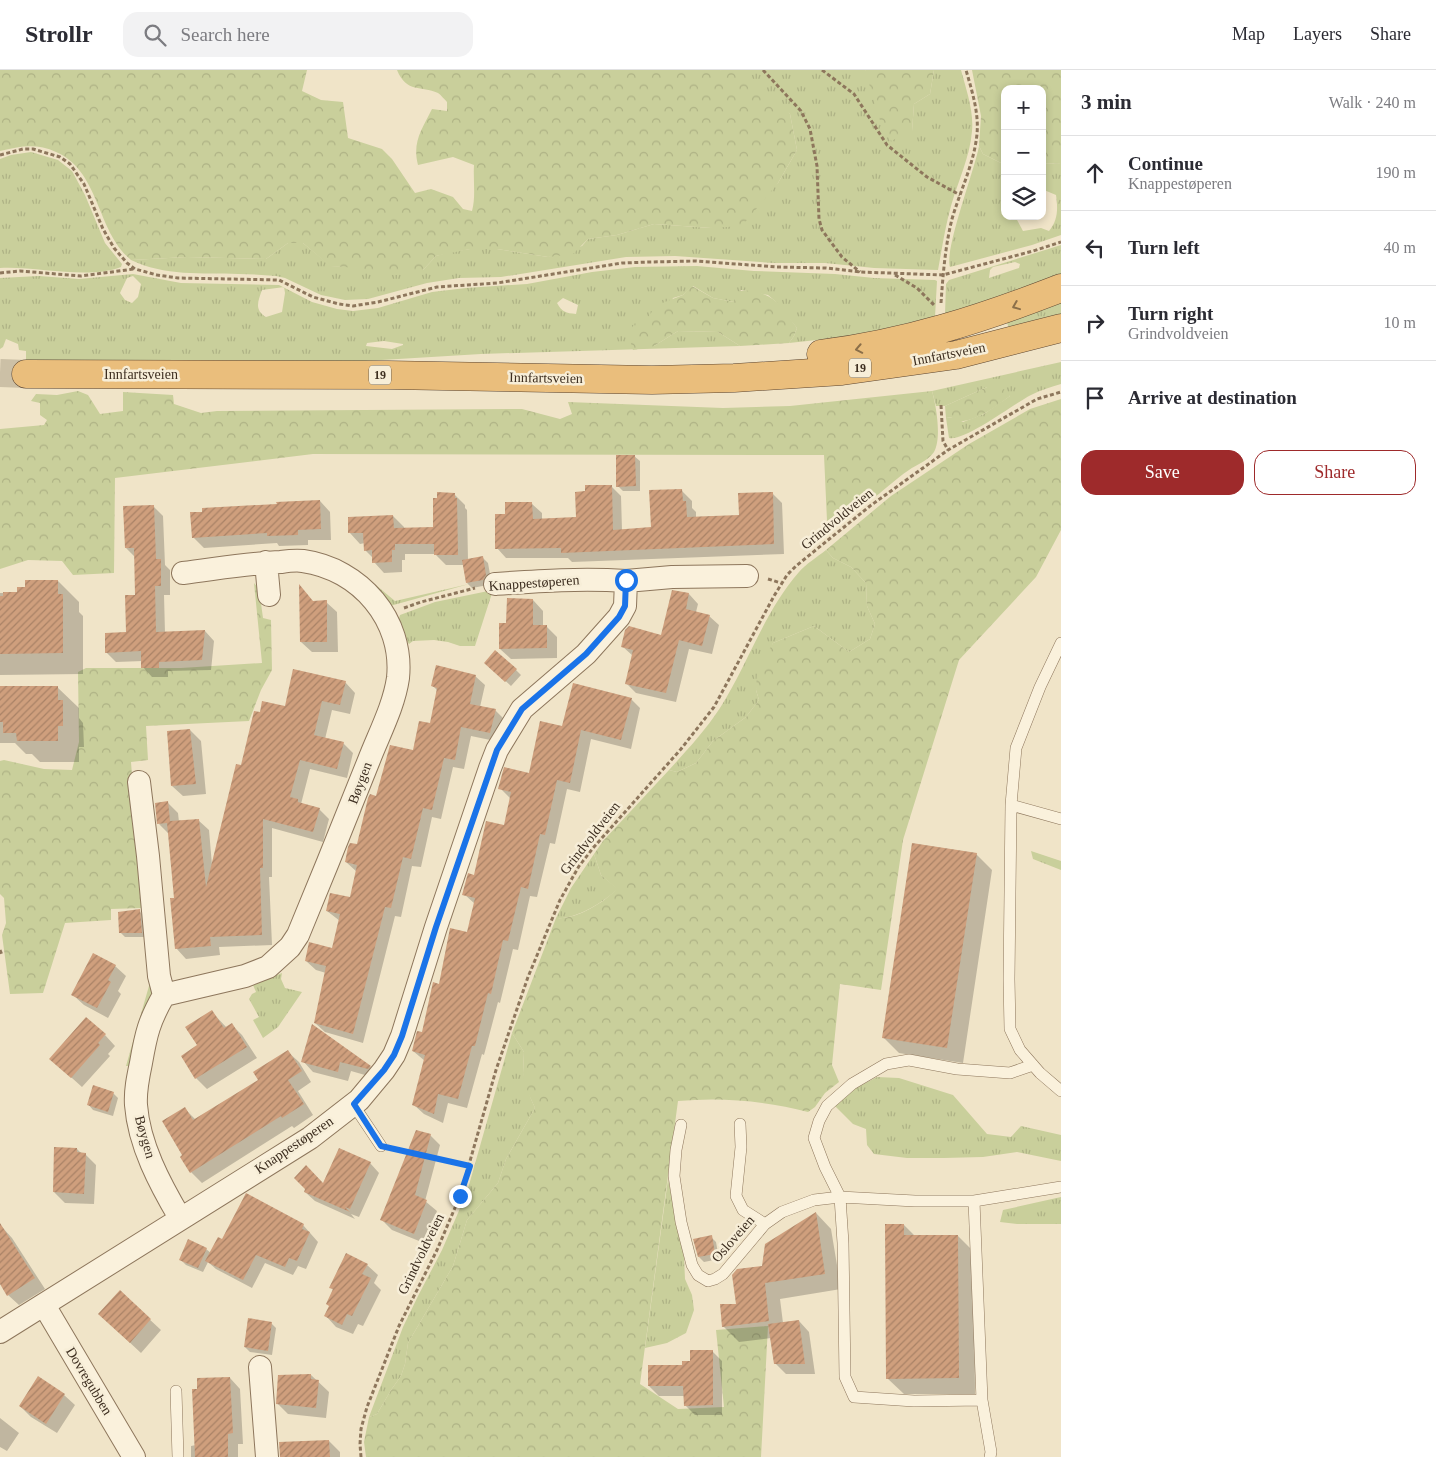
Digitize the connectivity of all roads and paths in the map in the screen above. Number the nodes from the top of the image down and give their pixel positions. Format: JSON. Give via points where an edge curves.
{"nodes":[{"id":1,"x":763,"y":70,"type":"edge"},
{"id":2,"x":822,"y":70,"type":"edge"},
{"id":3,"x":966,"y":70,"type":"edge"},
{"id":4,"x":0,"y":155,"type":"edge"},
{"id":5,"x":960,"y":195,"type":"junction"},
{"id":6,"x":1061,"y":242,"type":"edge"},
{"id":7,"x":135,"y":269,"type":"junction"},
{"id":8,"x":861,"y":272,"type":"junction"},
{"id":9,"x":0,"y":273,"type":"edge"},
{"id":10,"x":892,"y":274,"type":"junction"},
{"id":11,"x":943,"y":275,"type":"junction"},
{"id":12,"x":1061,"y":288,"type":"edge"},
{"id":13,"x":1061,"y":328,"type":"edge"},
{"id":14,"x":1061,"y":346,"type":"edge"},
{"id":15,"x":984,"y":348,"type":"junction"},
{"id":16,"x":26,"y":374,"type":"tunnel mouth"},
{"id":17,"x":734,"y":378,"type":"junction"},
{"id":18,"x":1061,"y":392,"type":"edge"},
{"id":19,"x":941,"y":405,"type":"dead end"},
{"id":20,"x":948,"y":450,"type":"junction"},
{"id":21,"x":266,"y":562,"type":"junction"},
{"id":22,"x":183,"y":573,"type":"dead end"},
{"id":23,"x":747,"y":576,"type":"dead end"},
{"id":24,"x":626,"y":580,"type":"junction"},
{"id":25,"x":495,"y":584,"type":"joint"},
{"id":26,"x":269,"y":595,"type":"dead end"},
{"id":27,"x":386,"y":616,"type":"junction"},
{"id":28,"x":1061,"y":643,"type":"edge"},
{"id":29,"x":139,"y":782,"type":"dead end"},
{"id":30,"x":1011,"y":805,"type":"junction"},
{"id":31,"x":1061,"y":819,"type":"edge"},
{"id":32,"x":0,"y":950,"type":"edge"},
{"id":33,"x":2,"y":955,"type":"dead end"},
{"id":34,"x":164,"y":995,"type":"junction"},
{"id":35,"x":1033,"y":1065,"type":"junction"},
{"id":36,"x":1061,"y":1091,"type":"edge"},
{"id":37,"x":354,"y":1104,"type":"junction"},
{"id":38,"x":740,"y":1124,"type":"dead end"},
{"id":39,"x":681,"y":1125,"type":"dead end"},
{"id":40,"x":381,"y":1146,"type":"joint"},
{"id":41,"x":470,"y":1166,"type":"junction"},
{"id":42,"x":1061,"y":1187,"type":"edge"},
{"id":43,"x":840,"y":1197,"type":"junction"},
{"id":44,"x":974,"y":1201,"type":"junction"},
{"id":45,"x":180,"y":1218,"type":"junction"},
{"id":46,"x":765,"y":1224,"type":"junction"},
{"id":47,"x":44,"y":1304,"type":"junction"},
{"id":48,"x":0,"y":1332,"type":"edge"},
{"id":49,"x":260,"y":1366,"type":"dead end"},
{"id":50,"x":176,"y":1391,"type":"dead end"},
{"id":51,"x":982,"y":1400,"type":"junction"},
{"id":52,"x":134,"y":1457,"type":"edge"},
{"id":53,"x":178,"y":1457,"type":"edge"},
{"id":54,"x":267,"y":1457,"type":"edge"},
{"id":55,"x":361,"y":1457,"type":"edge"},
{"id":56,"x":990,"y":1457,"type":"edge"}],
"edges":[{"from":1,"to":8,"type":"path","via":[[801,111],[810,129],[817,166],[822,230],[842,257]]},
{"from":2,"to":5,"type":"path","via":[[854,94],[887,145],[927,177]]},
{"from":3,"to":5,"type":"path","via":[[976,110],[977,132]]},
{"from":4,"to":7,"type":"path","via":[[33,149],[60,157],[70,164],[84,184],[114,248]]},
{"from":5,"to":11,"type":"path","via":[[947,242]]},
{"from":6,"to":11,"type":"path"},
{"from":7,"to":8,"type":"path","via":[[178,278],[279,280],[313,297],[353,306],[425,289],[497,283],[622,263],[696,261]]},
{"from":7,"to":9,"type":"path","via":[[90,275]]},
{"from":8,"to":10,"type":"path"},
{"from":10,"to":11,"type":"path"},
{"from":10,"to":11,"type":"path","via":[[917,288],[940,311]]},
{"from":12,"to":17,"type":"highway","one_way":true,"via":[[952,327],[901,341],[778,360]]},
{"from":13,"to":15,"type":"highway","name":"Innfartsveien","number":"19"},
{"from":14,"to":15,"type":"highway"},
{"from":15,"to":17,"type":"highway","name":"Innfartsveien","number":"19","via":[[842,371]]},
{"from":16,"to":17,"type":"highway","name":"Innfartsveien","number":"19"},
{"from":18,"to":20,"type":"path","name":"Grindvoldveien","via":[[1037,400]]},
{"from":19,"to":20,"type":"path","via":[[943,441]]},
{"from":20,"to":41,"type":"path","name":"Grindvoldveien","via":[[870,506],[788,575],[714,708],[579,866],[560,900],[528,978],[496,1070]]},
{"from":21,"to":22,"type":"street","name":"Bøygen"},
{"from":21,"to":26,"type":"street"},
{"from":21,"to":27,"type":"street","name":"Bøygen","via":[[301,561],[337,571],[371,596]]},
{"from":23,"to":24,"type":"street","name":"Knappestøperen"},
{"from":24,"to":25,"type":"street","name":"Knappestøperen"},
{"from":24,"to":37,"type":"street","name":"Knappestøperen","via":[[625,606],[619,617],[586,654],[522,709],[497,750],[402,1036],[384,1070]]},
{"from":25,"to":27,"type":"path","name":"Knappestøperen","via":[[421,602]]},
{"from":27,"to":34,"type":"street","name":"Bøygen","via":[[398,660],[393,699],[298,935],[268,967],[245,976]]},
{"from":28,"to":30,"type":"lane","via":[[1016,748]]},
{"from":29,"to":34,"type":"street","via":[[159,976]]},
{"from":30,"to":31,"type":"lane"},
{"from":30,"to":35,"type":"lane","via":[[1010,1029],[1020,1050]]},
{"from":32,"to":33,"type":"path"},
{"from":34,"to":45,"type":"street","name":"Bøygen","via":[[146,1034],[136,1104],[148,1154]]},
{"from":35,"to":36,"type":"lane"},
{"from":35,"to":43,"type":"lane","via":[[1010,1074],[909,1060],[886,1064],[852,1084],[827,1106],[814,1138]]},
{"from":37,"to":40,"type":"lane"},
{"from":37,"to":45,"type":"street","name":"Knappestøperen","via":[[310,1138]]},
{"from":38,"to":46,"type":"lane","via":[[736,1196],[743,1210]]},
{"from":39,"to":46,"type":"lane","name":"Osloveien","via":[[675,1161],[676,1192],[689,1256],[698,1275],[708,1281],[716,1279]]},
{"from":40,"to":41,"type":"path"},
{"from":41,"to":55,"type":"path","name":"Grindvoldveien","via":[[449,1223],[399,1326],[373,1391],[361,1429]]},
{"from":42,"to":44,"type":"lane","name":"Osloveien"},
{"from":43,"to":44,"type":"lane","name":"Osloveien"},
{"from":43,"to":46,"type":"lane","name":"Osloveien","via":[[800,1205]]},
{"from":43,"to":51,"type":"lane","via":[[845,1377],[854,1398]]},
{"from":44,"to":51,"type":"lane"},
{"from":45,"to":47,"type":"street","name":"Knappestøperen"},
{"from":47,"to":48,"type":"street","name":"Knappestøperen"},
{"from":47,"to":52,"type":"street","name":"Dovregubben"},
{"from":49,"to":54,"type":"street"},
{"from":50,"to":53,"type":"lane"},
{"from":51,"to":56,"type":"lane"}]}
